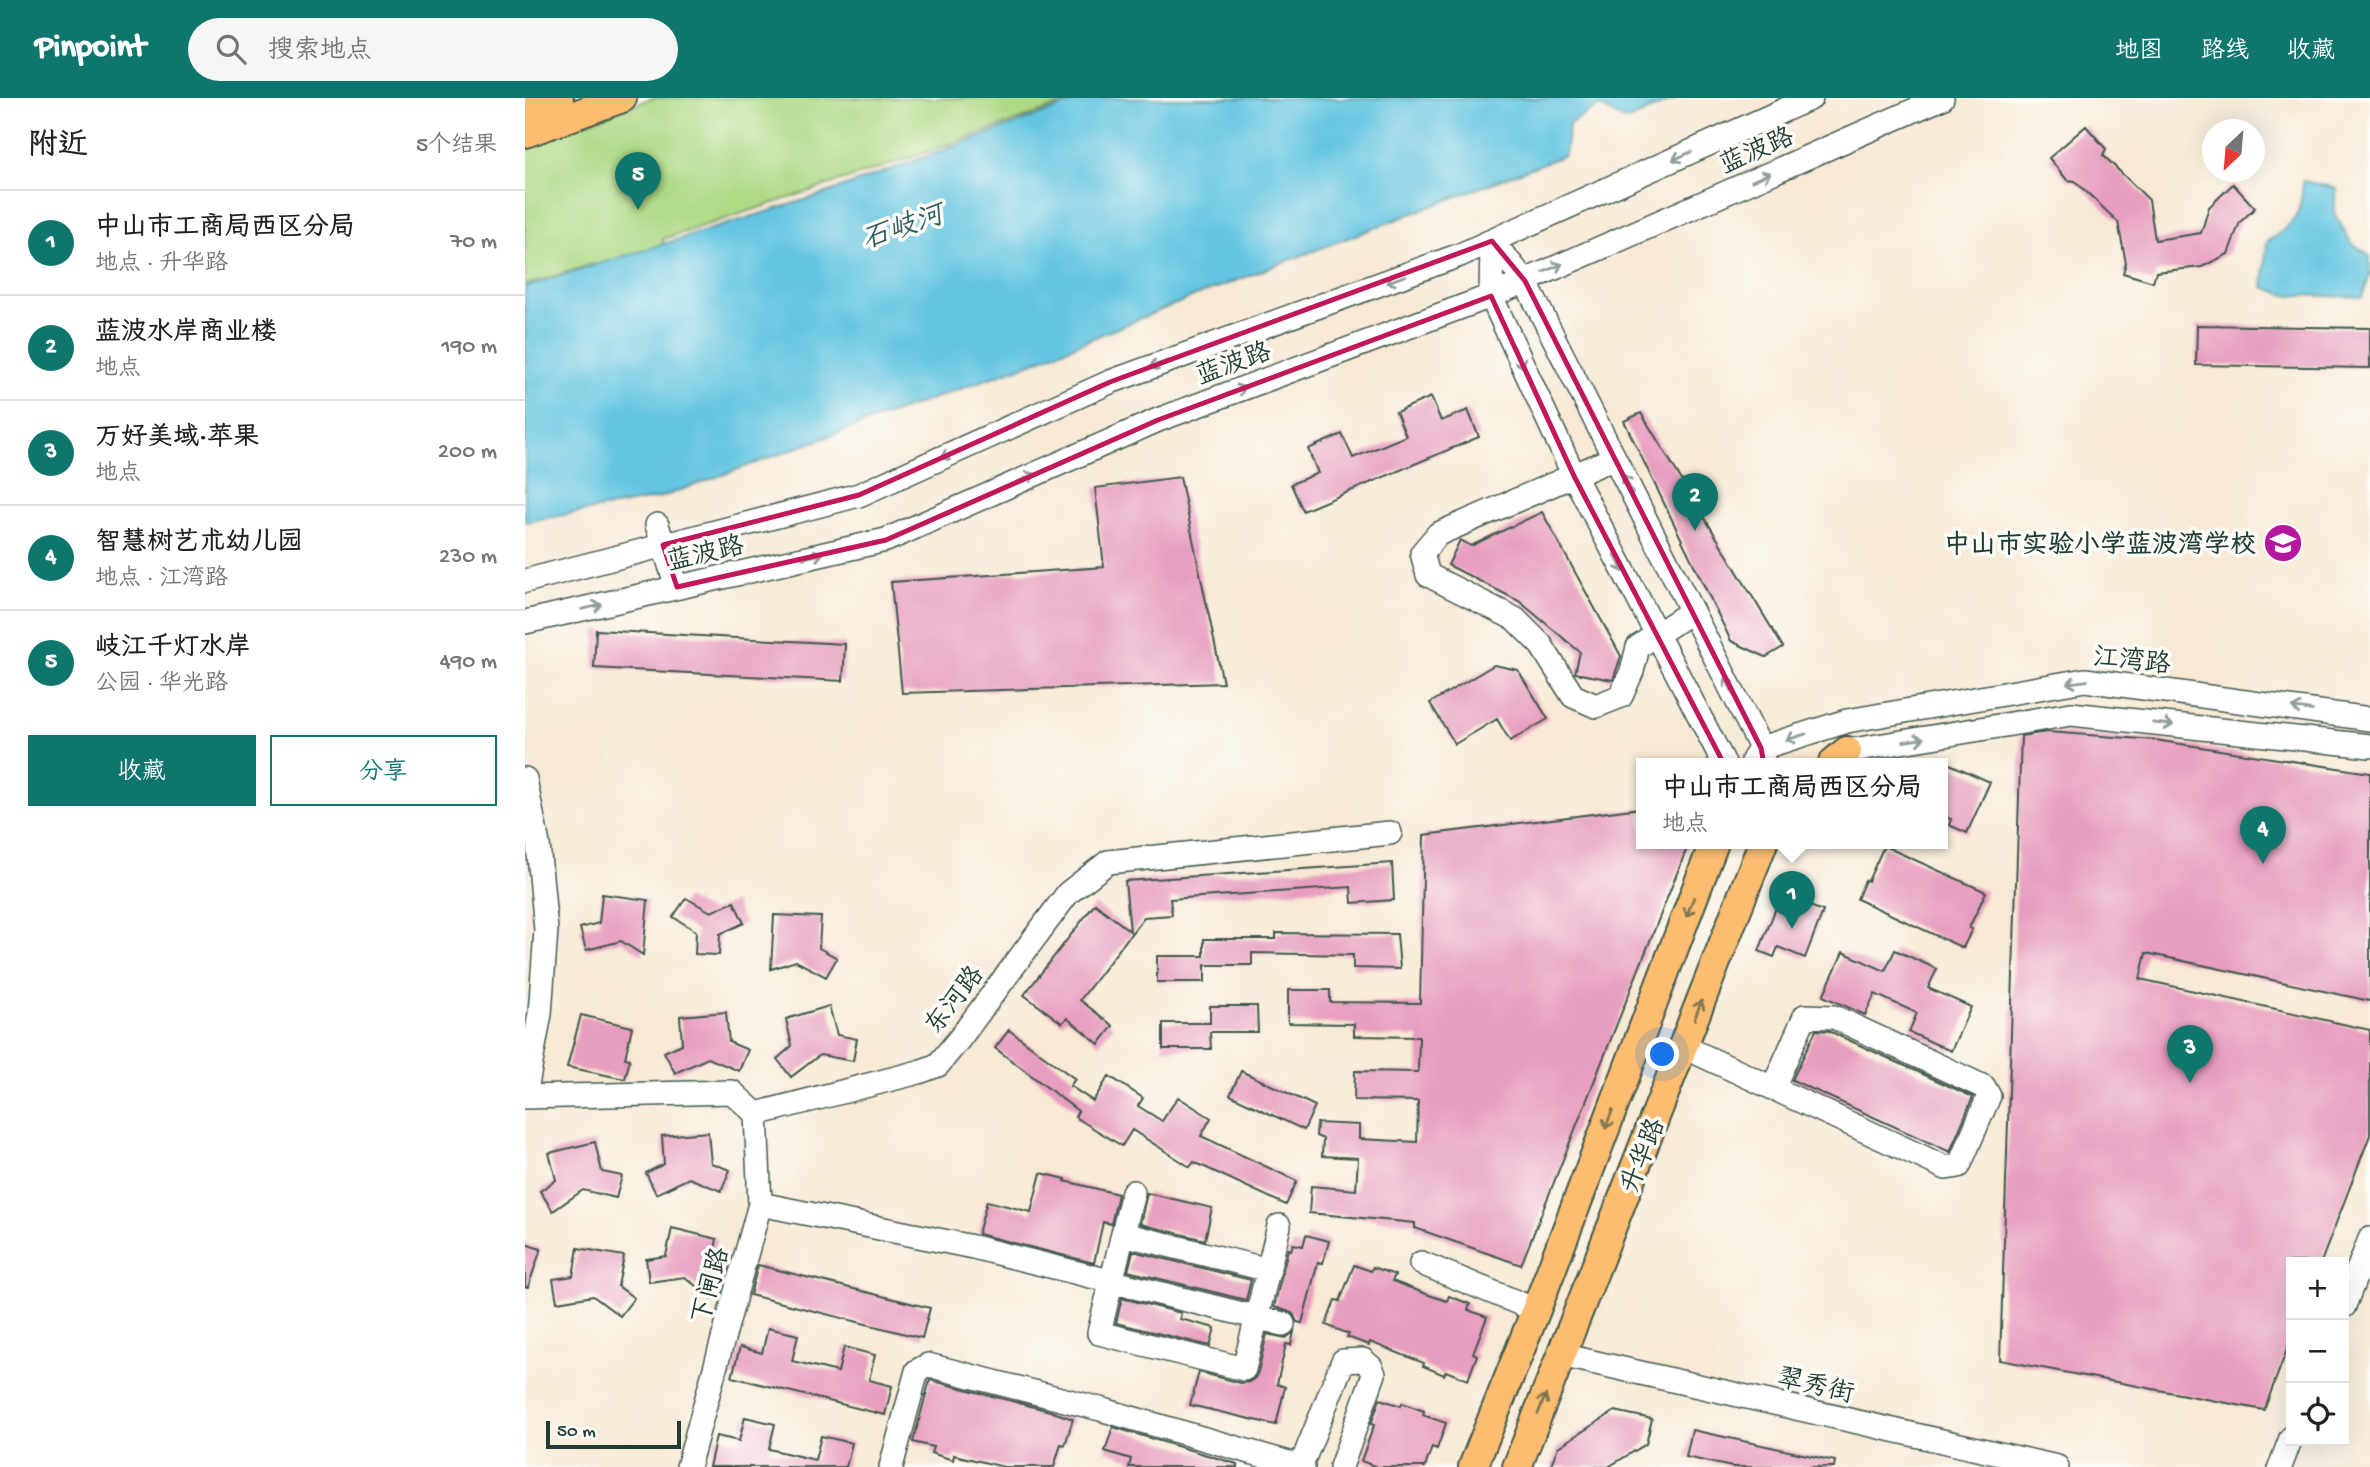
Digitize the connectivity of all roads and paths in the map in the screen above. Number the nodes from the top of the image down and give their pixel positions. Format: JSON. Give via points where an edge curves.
{"nodes":[{"id":1,"x":559,"y":98,"type":"edge"},
{"id":2,"x":622,"y":98,"type":"edge"},
{"id":3,"x":1811,"y":98,"type":"edge"},
{"id":4,"x":1942,"y":98,"type":"edge"},
{"id":5,"x":525,"y":111,"type":"edge"},
{"id":6,"x":525,"y":133,"type":"edge"},
{"id":7,"x":1492,"y":241,"type":"junction"},
{"id":8,"x":1525,"y":281,"type":"junction"},
{"id":9,"x":1491,"y":296,"type":"junction"},
{"id":10,"x":1614,"y":458,"type":"junction"},
{"id":11,"x":1574,"y":476,"type":"junction"},
{"id":12,"x":660,"y":535,"type":"junction"},
{"id":13,"x":525,"y":581,"type":"edge"},
{"id":14,"x":677,"y":587,"type":"junction"},
{"id":15,"x":1692,"y":611,"type":"junction"},
{"id":16,"x":525,"y":622,"type":"edge"},
{"id":17,"x":1656,"y":635,"type":"junction"},
{"id":18,"x":2370,"y":719,"type":"edge"},
{"id":19,"x":2370,"y":746,"type":"edge"},
{"id":20,"x":1840,"y":757,"type":"edge"},
{"id":21,"x":1721,"y":758,"type":"edge"},
{"id":22,"x":1759,"y":758,"type":"edge"},
{"id":23,"x":525,"y":779,"type":"edge"},
{"id":24,"x":1390,"y":833,"type":"dead end"},
{"id":25,"x":1712,"y":849,"type":"edge"},
{"id":26,"x":1761,"y":849,"type":"edge"},
{"id":27,"x":1684,"y":1047,"type":"junction"},
{"id":28,"x":1773,"y":1088,"type":"junction"},
{"id":29,"x":525,"y":1097,"type":"edge"},
{"id":30,"x":756,"y":1114,"type":"junction"},
{"id":31,"x":1133,"y":1192,"type":"dead end"},
{"id":32,"x":760,"y":1204,"type":"junction"},
{"id":33,"x":1279,"y":1226,"type":"dead end"},
{"id":34,"x":1123,"y":1234,"type":"junction"},
{"id":35,"x":2370,"y":1240,"type":"edge"},
{"id":36,"x":1421,"y":1263,"type":"dead end"},
{"id":37,"x":1269,"y":1270,"type":"junction"},
{"id":38,"x":1111,"y":1281,"type":"junction"},
{"id":39,"x":2349,"y":1293,"type":"edge"},
{"id":40,"x":1536,"y":1310,"type":"junction"},
{"id":41,"x":1257,"y":1318,"type":"junction"},
{"id":42,"x":1283,"y":1324,"type":"dead end"},
{"id":43,"x":1561,"y":1355,"type":"junction"},
{"id":44,"x":2288,"y":1446,"type":"edge"},
{"id":45,"x":688,"y":1467,"type":"edge"},
{"id":46,"x":891,"y":1467,"type":"edge"},
{"id":47,"x":1302,"y":1467,"type":"edge"},
{"id":48,"x":1341,"y":1467,"type":"edge"},
{"id":49,"x":1473,"y":1467,"type":"edge"},
{"id":50,"x":1517,"y":1467,"type":"edge"},
{"id":51,"x":2057,"y":1467,"type":"edge"},
{"id":52,"x":2280,"y":1467,"type":"edge"}],
"edges":[{"from":1,"to":5,"type":"main road"},
{"from":2,"to":6,"type":"main road"},
{"from":3,"to":7,"type":"street","name":"蓝波路","one_way":true},
{"from":8,"to":4,"type":"street","name":"蓝波路","one_way":true},
{"from":7,"to":8,"type":"street"},
{"from":7,"to":9,"type":"street"},
{"from":7,"to":12,"type":"street","name":"蓝波路","one_way":true,"via":[[1110,382],[859,495]]},
{"from":8,"to":9,"type":"street","name":"蓝波路"},
{"from":8,"to":10,"type":"street"},
{"from":9,"to":11,"type":"street","one_way":true},
{"from":14,"to":9,"type":"street","name":"蓝波路","one_way":true,"via":[[886,540],[1158,420]]},
{"from":10,"to":11,"type":"street"},
{"from":15,"to":10,"type":"street","one_way":true},
{"from":11,"to":17,"type":"street","one_way":true},
{"from":11,"to":17,"type":"street","via":[[1438,534],[1422,553],[1428,575],[1515,619],[1541,645],[1573,696],[1595,706],[1622,696],[1638,647]]},
{"from":12,"to":13,"type":"street","name":"蓝波路"},
{"from":12,"to":14,"type":"street"},
{"from":16,"to":14,"type":"street","name":"蓝波路","one_way":true},
{"from":15,"to":17,"type":"street"},
{"from":22,"to":15,"type":"street","one_way":true},
{"from":17,"to":21,"type":"street"},
{"from":18,"to":22,"type":"street","name":"江湾路","one_way":true,"via":[[2085,680],[1847,721]]},
{"from":20,"to":19,"type":"street","one_way":true,"via":[[2071,715]]},
{"from":23,"to":29,"type":"street","via":[[538,845],[546,930],[540,1014]]},
{"from":24,"to":30,"type":"street","name":"东河路","via":[[1108,862],[1068,893],[938,1065]]},
{"from":25,"to":40,"type":"main road","name":"升华路","one_way":true},
{"from":27,"to":26,"type":"main road","name":"升华路","one_way":true},
{"from":27,"to":28,"type":"street"},
{"from":27,"to":43,"type":"main road","name":"升华路"},
{"from":28,"to":28,"type":"street","via":[[1946,1168],[1959,1166],[1989,1096],[1984,1087],[1822,1015],[1805,1016]]},
{"from":29,"to":30,"type":"street","via":[[732,1092]]},
{"from":30,"to":32,"type":"street","name":"下闸路"},
{"from":31,"to":34,"type":"street"},
{"from":32,"to":38,"type":"street","via":[[973,1247]]},
{"from":32,"to":45,"type":"street","name":"下闸路"},
{"from":33,"to":37,"type":"street"},
{"from":34,"to":37,"type":"street"},
{"from":34,"to":38,"type":"street"},
{"from":35,"to":39,"type":"street"},
{"from":36,"to":40,"type":"street"},
{"from":37,"to":41,"type":"street"},
{"from":38,"to":41,"type":"street"},
{"from":38,"to":41,"type":"street","via":[[1099,1334],[1244,1369]]},
{"from":40,"to":49,"type":"main road","name":"升华路"},
{"from":41,"to":42,"type":"street"},
{"from":50,"to":43,"type":"main road","name":"升华路","one_way":true},
{"from":43,"to":51,"type":"street","name":"翠秀街"},
{"from":44,"to":52,"type":"street"},
{"from":46,"to":47,"type":"street","via":[[917,1371],[928,1365]]},
{"from":47,"to":48,"type":"street","via":[[1343,1361],[1363,1360],[1374,1374]]}]}
